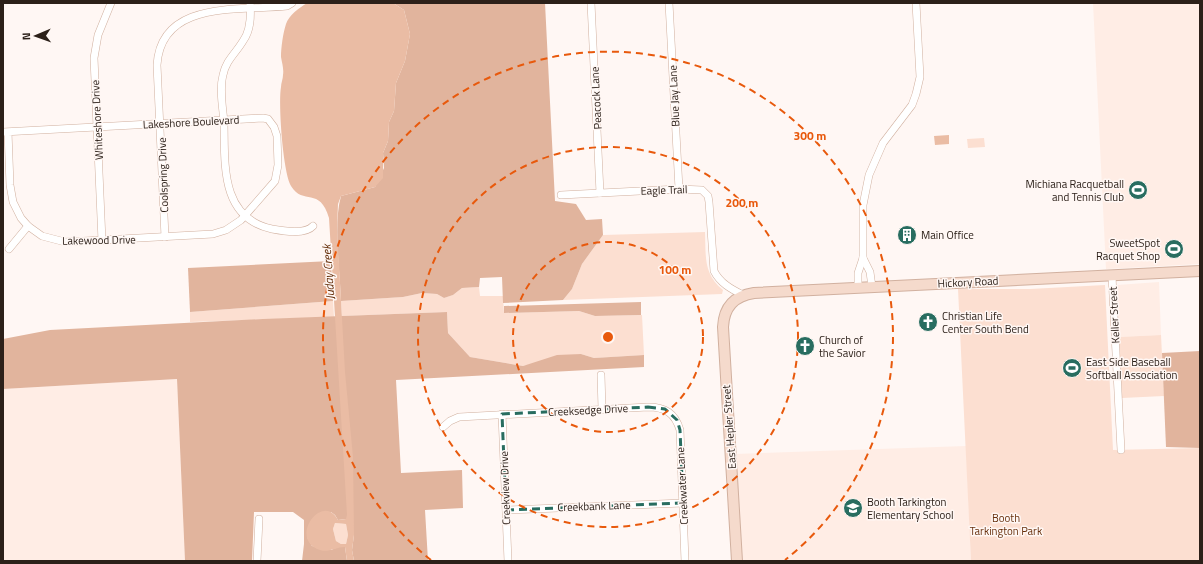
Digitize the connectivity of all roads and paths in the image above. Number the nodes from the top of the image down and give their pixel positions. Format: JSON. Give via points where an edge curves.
{"nodes":[{"id":1,"x":111,"y":3,"type":"edge"},
{"id":2,"x":292,"y":3,"type":"edge"},
{"id":3,"x":591,"y":3,"type":"edge"},
{"id":4,"x":670,"y":3,"type":"edge"},
{"id":5,"x":916,"y":3,"type":"edge"},
{"id":6,"x":250,"y":6,"type":"edge"},
{"id":7,"x":224,"y":120,"type":"junction"},
{"id":8,"x":160,"y":124,"type":"junction"},
{"id":9,"x":97,"y":126,"type":"junction"},
{"id":10,"x":6,"y":132,"type":"edge"},
{"id":11,"x":679,"y":189,"type":"junction"},
{"id":12,"x":600,"y":193,"type":"junction"},
{"id":13,"x":561,"y":195,"type":"dead end"},
{"id":14,"x":244,"y":217,"type":"junction"},
{"id":15,"x":28,"y":226,"type":"junction"},
{"id":16,"x":313,"y":226,"type":"dead end"},
{"id":17,"x":165,"y":237,"type":"junction"},
{"id":18,"x":102,"y":240,"type":"junction"},
{"id":19,"x":9,"y":249,"type":"dead end"},
{"id":20,"x":863,"y":258,"type":"junction"},
{"id":21,"x":1200,"y":271,"type":"edge"},
{"id":22,"x":1112,"y":276,"type":"junction"},
{"id":23,"x":858,"y":287,"type":"junction"},
{"id":24,"x":872,"y":287,"type":"junction"},
{"id":25,"x":740,"y":296,"type":"junction"},
{"id":26,"x":601,"y":375,"type":"dead end"},
{"id":27,"x":602,"y":409,"type":"junction"},
{"id":28,"x":674,"y":412,"type":"joint"},
{"id":29,"x":502,"y":414,"type":"junction"},
{"id":30,"x":443,"y":428,"type":"dead end"},
{"id":31,"x":1121,"y":450,"type":"dead end"},
{"id":32,"x":683,"y":503,"type":"junction"},
{"id":33,"x":506,"y":510,"type":"junction"},
{"id":34,"x":259,"y":520,"type":"dead end"},
{"id":35,"x":257,"y":561,"type":"edge"},
{"id":36,"x":508,"y":561,"type":"edge"},
{"id":37,"x":685,"y":561,"type":"edge"},
{"id":38,"x":737,"y":561,"type":"edge"}],
"edges":[{"from":1,"to":9,"type":"street","name":"Whiteshore Drive","via":[[104,16],[95,48]]},
{"from":2,"to":6,"type":"street","name":"Coolspring Drive","via":[[287,6]]},
{"from":3,"to":12,"type":"street","name":"Peacock Lane"},
{"from":4,"to":11,"type":"street","name":"Blue Jay Lane"},
{"from":5,"to":20,"type":"street","via":[[920,77],[918,88],[909,109],[883,143],[869,175],[862,217]]},
{"from":6,"to":7,"type":"street","via":[[250,27],[247,35],[228,61],[223,75]]},
{"from":6,"to":8,"type":"street","name":"Coolspring Drive","via":[[194,13],[182,18],[167,33],[158,57]]},
{"from":7,"to":8,"type":"street","name":"Lakeshore Boulevard"},
{"from":7,"to":14,"type":"street","via":[[227,176],[232,197]]},
{"from":7,"to":14,"type":"street","name":"Lakeshore Boulevard","via":[[268,119],[276,131],[277,174],[269,190]]},
{"from":8,"to":9,"type":"street","name":"Lakeshore Boulevard"},
{"from":8,"to":17,"type":"street","name":"Coolspring Drive"},
{"from":9,"to":10,"type":"street","name":"Lakeshore Boulevard"},
{"from":9,"to":18,"type":"street","name":"Whiteshore Drive"},
{"from":10,"to":15,"type":"street","name":"Lakewood Drive","via":[[12,194],[17,210]]},
{"from":11,"to":12,"type":"street","name":"Eagle Trail"},
{"from":11,"to":25,"type":"street","name":"Eagle Trail","via":[[699,189],[708,196],[714,270],[719,280]]},
{"from":12,"to":13,"type":"street","name":"Eagle Trail"},
{"from":14,"to":16,"type":"street","via":[[280,230],[306,230]]},
{"from":14,"to":17,"type":"street","name":"Lakewood Drive","via":[[226,230],[213,234]]},
{"from":15,"to":18,"type":"street","name":"Lakewood Drive","via":[[42,236],[60,241]]},
{"from":15,"to":19,"type":"street"},
{"from":17,"to":18,"type":"street","name":"Lakewood Drive"},
{"from":20,"to":23,"type":"street","via":[[858,273]]},
{"from":20,"to":24,"type":"street","via":[[870,272]]},
{"from":21,"to":22,"type":"street","name":"Hickory Road"},
{"from":22,"to":24,"type":"street","name":"Hickory Road"},
{"from":22,"to":31,"type":"street","name":"Keller Street"},
{"from":23,"to":24,"type":"street","name":"Hickory Road"},
{"from":23,"to":25,"type":"street","name":"Hickory Road"},
{"from":25,"to":38,"type":"street","name":"East Hepler Street","via":[[728,307],[723,327]]},
{"from":26,"to":27,"type":"street"},
{"from":27,"to":28,"type":"street","name":"Creeksedge Drive","via":[[654,407]]},
{"from":27,"to":29,"type":"street","name":"Creeksedge Drive"},
{"from":28,"to":32,"type":"street","name":"Creekwater Lane","via":[[680,430]]},
{"from":29,"to":30,"type":"street","name":"Creeksedge Drive","via":[[459,417]]},
{"from":29,"to":33,"type":"street","name":"Creekview Drive"},
{"from":32,"to":33,"type":"street","name":"Creekbank Lane"},
{"from":32,"to":37,"type":"street","name":"Creekwater Lane"},
{"from":33,"to":36,"type":"street","name":"Creekview Drive"},
{"from":34,"to":35,"type":"street"}]}
